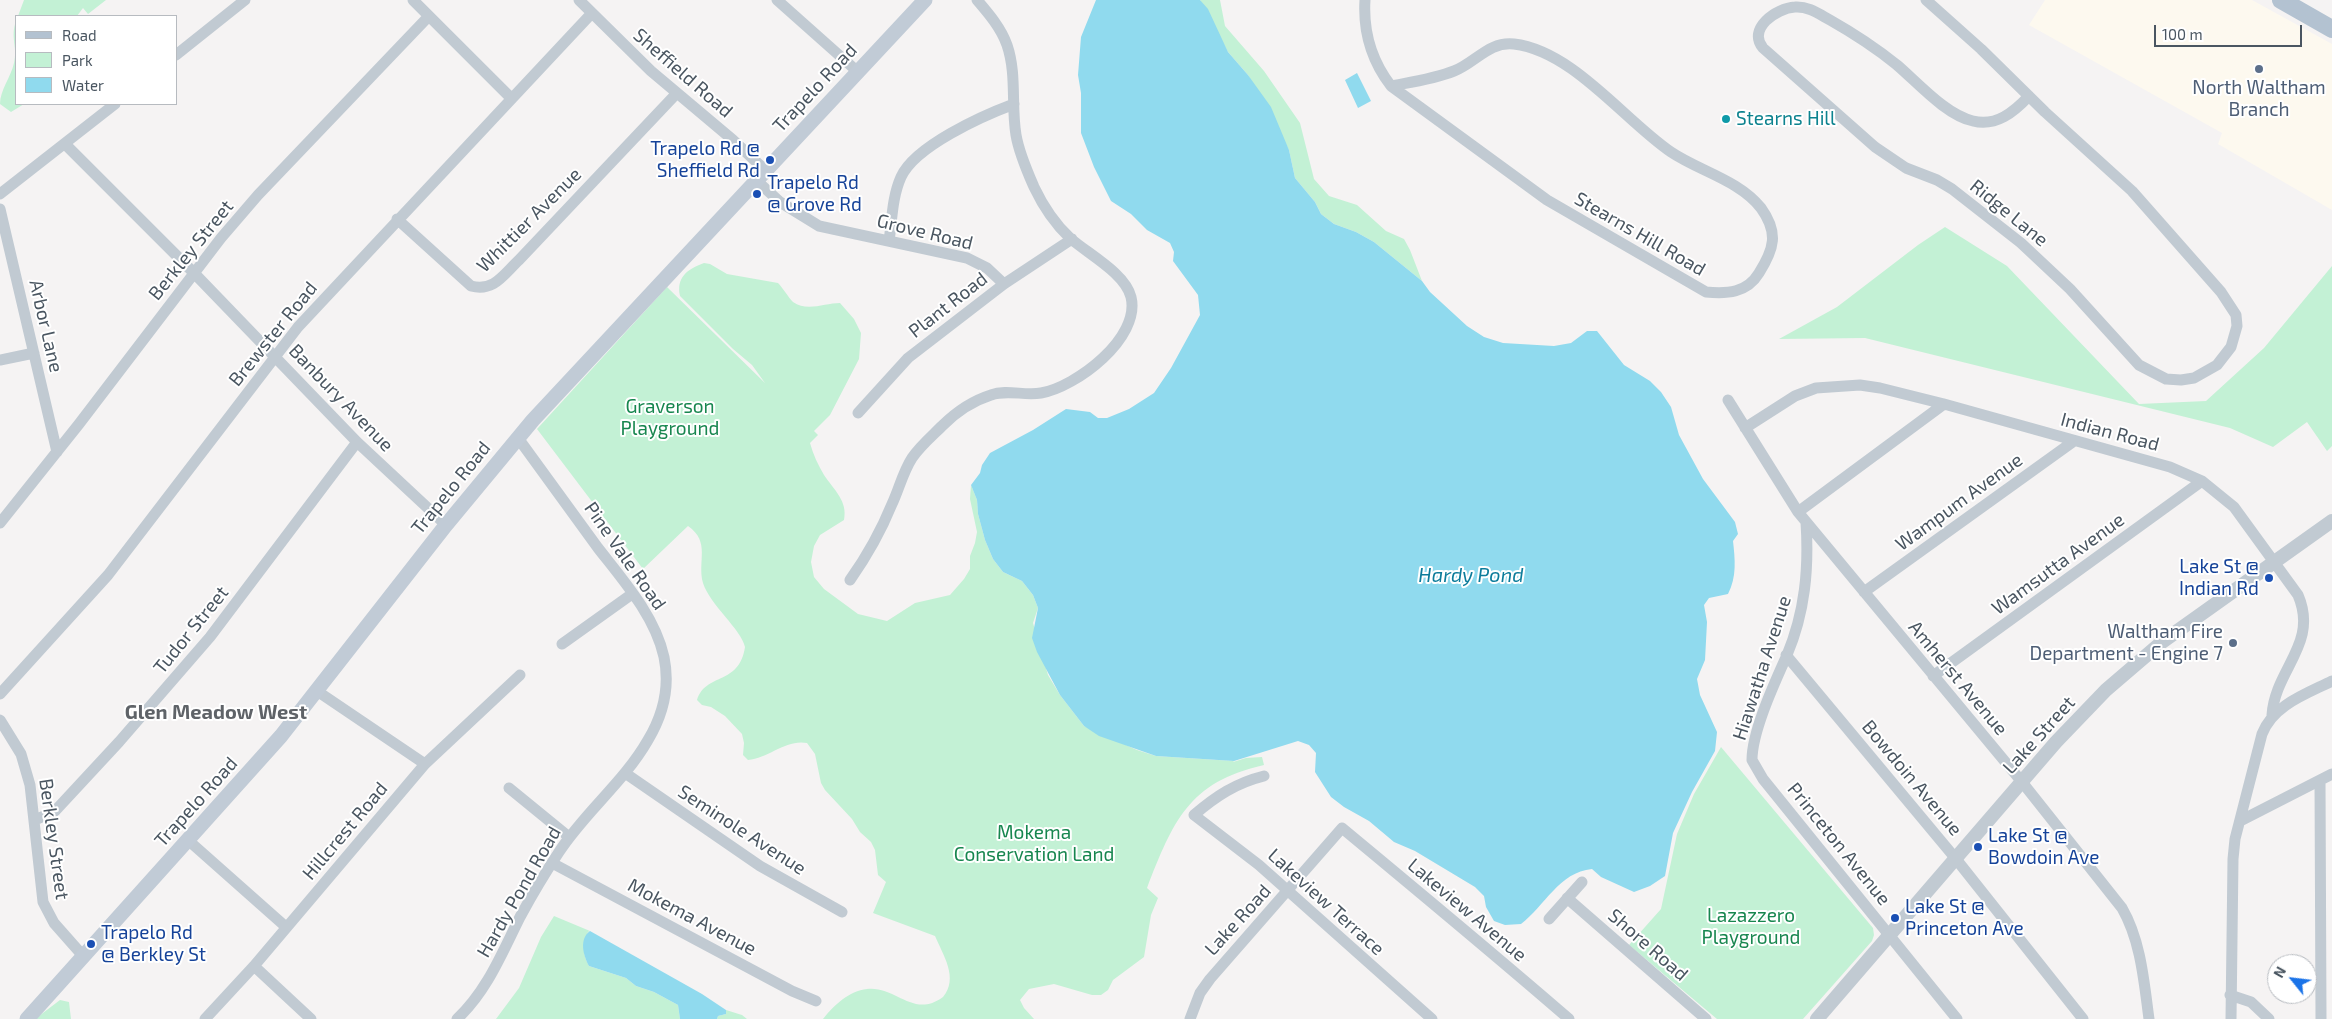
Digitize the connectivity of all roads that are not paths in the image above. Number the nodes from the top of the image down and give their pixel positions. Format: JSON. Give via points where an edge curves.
{"nodes":[{"id":1,"x":245,"y":0,"type":"edge"},
{"id":2,"x":413,"y":0,"type":"edge"},
{"id":3,"x":579,"y":0,"type":"edge"},
{"id":4,"x":777,"y":0,"type":"edge"},
{"id":5,"x":925,"y":0,"type":"edge"},
{"id":6,"x":977,"y":0,"type":"edge"},
{"id":7,"x":1365,"y":0,"type":"edge"},
{"id":8,"x":1926,"y":0,"type":"edge"},
{"id":9,"x":2281,"y":0,"type":"edge"},
{"id":10,"x":592,"y":13,"type":"junction"},
{"id":11,"x":429,"y":16,"type":"junction"},
{"id":12,"x":2332,"y":28,"type":"edge"},
{"id":13,"x":178,"y":53,"type":"edge"},
{"id":14,"x":858,"y":72,"type":"junction"},
{"id":15,"x":1391,"y":86,"type":"junction"},
{"id":16,"x":677,"y":92,"type":"junction"},
{"id":17,"x":2029,"y":96,"type":"junction"},
{"id":18,"x":511,"y":98,"type":"junction"},
{"id":19,"x":1014,"y":104,"type":"junction"},
{"id":20,"x":114,"y":105,"type":"edge"},
{"id":21,"x":65,"y":144,"type":"junction"},
{"id":22,"x":760,"y":175,"type":"junction"},
{"id":23,"x":0,"y":194,"type":"edge"},
{"id":24,"x":0,"y":208,"type":"edge"},
{"id":25,"x":397,"y":219,"type":"junction"},
{"id":26,"x":1072,"y":239,"type":"junction"},
{"id":27,"x":890,"y":241,"type":"junction"},
{"id":28,"x":194,"y":273,"type":"junction"},
{"id":29,"x":1004,"y":284,"type":"junction"},
{"id":30,"x":34,"y":353,"type":"junction"},
{"id":31,"x":276,"y":356,"type":"junction"},
{"id":32,"x":0,"y":360,"type":"edge"},
{"id":33,"x":1728,"y":400,"type":"dead end"},
{"id":34,"x":1944,"y":404,"type":"junction"},
{"id":35,"x":858,"y":413,"type":"dead end"},
{"id":36,"x":1745,"y":428,"type":"junction"},
{"id":37,"x":518,"y":438,"type":"junction"},
{"id":38,"x":2074,"y":440,"type":"junction"},
{"id":39,"x":357,"y":442,"type":"junction"},
{"id":40,"x":57,"y":452,"type":"junction"},
{"id":41,"x":2202,"y":481,"type":"junction"},
{"id":42,"x":1798,"y":512,"type":"junction"},
{"id":43,"x":2332,"y":521,"type":"edge"},
{"id":44,"x":0,"y":522,"type":"edge"},
{"id":45,"x":1806,"y":522,"type":"junction"},
{"id":46,"x":446,"y":525,"type":"junction"},
{"id":47,"x":2274,"y":562,"type":"junction"},
{"id":48,"x":850,"y":580,"type":"dead end"},
{"id":49,"x":1864,"y":592,"type":"junction"},
{"id":50,"x":632,"y":594,"type":"junction"},
{"id":51,"x":562,"y":644,"type":"dead end"},
{"id":52,"x":1786,"y":655,"type":"junction"},
{"id":53,"x":520,"y":674,"type":"dead end"},
{"id":54,"x":1933,"y":676,"type":"junction"},
{"id":55,"x":2332,"y":681,"type":"edge"},
{"id":56,"x":317,"y":691,"type":"junction"},
{"id":57,"x":0,"y":694,"type":"edge"},
{"id":58,"x":663,"y":709,"type":"joint"},
{"id":59,"x":2272,"y":715,"type":"junction"},
{"id":60,"x":0,"y":720,"type":"edge"},
{"id":61,"x":1752,"y":760,"type":"joint"},
{"id":62,"x":425,"y":764,"type":"junction"},
{"id":63,"x":625,"y":772,"type":"junction"},
{"id":64,"x":2332,"y":774,"type":"edge"},
{"id":65,"x":1264,"y":776,"type":"dead end"},
{"id":66,"x":2320,"y":780,"type":"junction"},
{"id":67,"x":2022,"y":782,"type":"junction"},
{"id":68,"x":509,"y":788,"type":"dead end"},
{"id":69,"x":35,"y":820,"type":"junction"},
{"id":70,"x":2240,"y":821,"type":"junction"},
{"id":71,"x":1342,"y":828,"type":"joint"},
{"id":72,"x":569,"y":838,"type":"junction"},
{"id":73,"x":189,"y":841,"type":"junction"},
{"id":74,"x":1956,"y":859,"type":"junction"},
{"id":75,"x":552,"y":863,"type":"junction"},
{"id":76,"x":1582,"y":882,"type":"dead end"},
{"id":77,"x":1287,"y":891,"type":"junction"},
{"id":78,"x":1567,"y":898,"type":"junction"},
{"id":79,"x":842,"y":912,"type":"dead end"},
{"id":80,"x":1549,"y":919,"type":"dead end"},
{"id":81,"x":286,"y":928,"type":"junction"},
{"id":82,"x":1890,"y":934,"type":"junction"},
{"id":83,"x":84,"y":957,"type":"junction"},
{"id":84,"x":254,"y":966,"type":"junction"},
{"id":85,"x":2230,"y":995,"type":"junction"},
{"id":86,"x":816,"y":1001,"type":"dead end"},
{"id":87,"x":27,"y":1019,"type":"edge"},
{"id":88,"x":205,"y":1019,"type":"edge"},
{"id":89,"x":311,"y":1019,"type":"edge"},
{"id":90,"x":457,"y":1019,"type":"edge"},
{"id":91,"x":1190,"y":1019,"type":"edge"},
{"id":92,"x":1432,"y":1019,"type":"edge"},
{"id":93,"x":1569,"y":1019,"type":"edge"},
{"id":94,"x":1706,"y":1019,"type":"edge"},
{"id":95,"x":1817,"y":1019,"type":"edge"},
{"id":96,"x":1958,"y":1019,"type":"edge"},
{"id":97,"x":2083,"y":1019,"type":"edge"},
{"id":98,"x":2149,"y":1019,"type":"edge"},
{"id":99,"x":2231,"y":1019,"type":"edge"},
{"id":100,"x":2269,"y":1019,"type":"edge"},
{"id":101,"x":2321,"y":1019,"type":"edge"}],
"edges":[{"from":1,"to":13,"type":"street"},
{"from":2,"to":11,"type":"street"},
{"from":3,"to":10,"type":"street","name":"Sheffield Road"},
{"from":4,"to":14,"type":"street"},
{"from":5,"to":14,"type":"main road","name":"Trapelo Road"},
{"from":6,"to":19,"type":"street","via":[[1001,30],[1008,46]]},
{"from":7,"to":15,"type":"street","name":"Stearns Hill Road","via":[[1368,44],[1379,70]]},
{"from":8,"to":17,"type":"street","name":"Ridge Lane"},
{"from":9,"to":12,"type":"main road"},
{"from":10,"to":16,"type":"street","name":"Sheffield Road","via":[[651,72]]},
{"from":10,"to":18,"type":"street","name":"Brewster Road"},
{"from":11,"to":18,"type":"street"},
{"from":11,"to":28,"type":"street","name":"Berkley Street","via":[[258,195]]},
{"from":14,"to":22,"type":"main road","name":"Trapelo Road"},
{"from":15,"to":15,"type":"street","name":"Stearns Hill Road","via":[[1452,72],[1495,46],[1529,46],[1596,86],[1672,153],[1738,188],[1760,207],[1774,234],[1767,261],[1755,279],[1740,290],[1723,294],[1706,292],[1547,200]]},
{"from":16,"to":22,"type":"street","name":"Sheffield Road","via":[[733,140]]},
{"from":16,"to":25,"type":"street","name":"Whittier Avenue","via":[[518,260],[487,288],[470,286]]},
{"from":17,"to":17,"type":"street","name":"Ridge Lane","via":[[2008,116],[1983,123],[1972,121],[1949,110],[1871,46],[1816,12],[1794,6],[1782,10],[1760,27],[1757,34],[1763,48],[1874,147],[1906,168],[1952,189],[2021,243],[2070,289],[2140,365],[2166,379],[2194,378],[2206,372],[2226,356],[2235,338],[2236,315],[2230,305],[2212,280],[2132,191]]},
{"from":18,"to":25,"type":"street","name":"Brewster Road"},
{"from":19,"to":26,"type":"street","via":[[1016,135],[1024,163],[1050,214]]},
{"from":19,"to":27,"type":"street","via":[[924,149],[910,162],[901,177],[896,196]]},
{"from":20,"to":21,"type":"street"},
{"from":21,"to":23,"type":"street"},
{"from":21,"to":28,"type":"street","name":"Banbury Avenue"},
{"from":22,"to":27,"type":"street","name":"Grove Road","via":[[780,202],[819,226]]},
{"from":22,"to":37,"type":"main road","name":"Trapelo Road"},
{"from":24,"to":30,"type":"street","name":"Arbor Lane"},
{"from":25,"to":31,"type":"street","name":"Brewster Road","via":[[298,326]]},
{"from":26,"to":29,"type":"street","name":"Plant Road"},
{"from":26,"to":48,"type":"street","via":[[1114,273],[1127,288],[1132,299],[1120,340],[1087,371],[1044,392],[992,394],[962,408],[913,457],[884,523]]},
{"from":27,"to":29,"type":"street","name":"Grove Road","via":[[967,258],[987,268]]},
{"from":28,"to":31,"type":"street","name":"Banbury Avenue"},
{"from":28,"to":40,"type":"street","name":"Berkley Street"},
{"from":29,"to":35,"type":"street","name":"Plant Road","via":[[908,358]]},
{"from":30,"to":32,"type":"street"},
{"from":30,"to":40,"type":"street","name":"Arbor Lane"},
{"from":31,"to":39,"type":"street","name":"Banbury Avenue"},
{"from":31,"to":57,"type":"street","name":"Brewster Road","via":[[108,575]]},
{"from":33,"to":36,"type":"street"},
{"from":34,"to":36,"type":"street","name":"Indian Road","via":[[1860,384],[1816,388],[1795,396]]},
{"from":34,"to":38,"type":"street","name":"Indian Road"},
{"from":34,"to":42,"type":"street"},
{"from":36,"to":42,"type":"street"},
{"from":37,"to":46,"type":"main road","name":"Trapelo Road"},
{"from":37,"to":50,"type":"street","name":"Pine Vale Road"},
{"from":38,"to":41,"type":"street","name":"Indian Road","via":[[2170,467]]},
{"from":38,"to":49,"type":"street","name":"Wampum Avenue"},
{"from":39,"to":46,"type":"street","name":"Banbury Avenue"},
{"from":39,"to":69,"type":"street","name":"Tudor Street","via":[[183,669],[55,811]]},
{"from":40,"to":44,"type":"street","name":"Berkley Street"},
{"from":41,"to":47,"type":"street","name":"Indian Road","via":[[2234,507]]},
{"from":41,"to":54,"type":"street","name":"Wamsutta Avenue"},
{"from":42,"to":45,"type":"street"},
{"from":43,"to":47,"type":"street","name":"Lake Street"},
{"from":45,"to":49,"type":"street","name":"Amherst Avenue"},
{"from":45,"to":52,"type":"street","name":"Hiawatha Avenue","via":[[1808,551],[1804,598]]},
{"from":46,"to":56,"type":"main road","name":"Trapelo Road"},
{"from":47,"to":59,"type":"street","name":"Indian Road","via":[[2298,595],[2305,619],[2300,644],[2274,695]]},
{"from":47,"to":67,"type":"street","name":"Lake Street","via":[[2162,642],[2126,673],[2071,725]]},
{"from":49,"to":54,"type":"street","name":"Amherst Avenue"},
{"from":50,"to":51,"type":"street"},
{"from":50,"to":58,"type":"street","name":"Pine Vale Road","via":[[653,626],[664,655]]},
{"from":52,"to":61,"type":"street","name":"Hiawatha Avenue","via":[[1754,742]]},
{"from":52,"to":74,"type":"street","name":"Bowdoin Avenue"},
{"from":53,"to":62,"type":"street","name":"Hillcrest Road"},
{"from":54,"to":67,"type":"street","name":"Amherst Avenue"},
{"from":55,"to":59,"type":"street"},
{"from":56,"to":62,"type":"street"},
{"from":56,"to":73,"type":"main road","name":"Trapelo Road"},
{"from":58,"to":63,"type":"street","name":"Hardy Pond Road","via":[[648,742]]},
{"from":59,"to":70,"type":"street","name":"Indian Road","via":[[2262,734]]},
{"from":60,"to":69,"type":"street","name":"Berkley Street","via":[[21,754]]},
{"from":61,"to":82,"type":"street","name":"Princeton Avenue","via":[[1763,779]]},
{"from":62,"to":81,"type":"street","name":"Hillcrest Road"},
{"from":63,"to":72,"type":"street","name":"Hardy Pond Road"},
{"from":63,"to":79,"type":"street","name":"Seminole Avenue","via":[[760,866]]},
{"from":64,"to":66,"type":"street"},
{"from":65,"to":77,"type":"street","name":"Lakeview Terrace","via":[[1231,788],[1194,815]]},
{"from":66,"to":70,"type":"street"},
{"from":66,"to":101,"type":"street"},
{"from":67,"to":74,"type":"street","name":"Lake Street"},
{"from":67,"to":98,"type":"street","name":"Amherst Avenue","via":[[2130,921],[2138,946]]},
{"from":68,"to":72,"type":"street"},
{"from":69,"to":83,"type":"street","name":"Berkley Street","via":[[43,902],[54,923]]},
{"from":70,"to":85,"type":"street","name":"Indian Road","via":[[2232,879]]},
{"from":71,"to":77,"type":"street","name":"Lake Road"},
{"from":71,"to":93,"type":"street","name":"Lakeview Avenue"},
{"from":72,"to":75,"type":"street","name":"Hardy Pond Road"},
{"from":73,"to":81,"type":"street"},
{"from":73,"to":83,"type":"main road","name":"Trapelo Road"},
{"from":74,"to":82,"type":"street","name":"Lake Street"},
{"from":74,"to":97,"type":"street","name":"Bowdoin Avenue"},
{"from":75,"to":86,"type":"street","name":"Mokema Avenue"},
{"from":75,"to":90,"type":"street","name":"Hardy Pond Road","via":[[485,985]]},
{"from":76,"to":78,"type":"street"},
{"from":77,"to":91,"type":"street","name":"Lake Road","via":[[1210,979]]},
{"from":77,"to":92,"type":"street","name":"Lakeview Terrace"},
{"from":78,"to":80,"type":"street"},
{"from":78,"to":94,"type":"street","name":"Shore Road"},
{"from":81,"to":84,"type":"street","name":"Hillcrest Road"},
{"from":82,"to":95,"type":"street","name":"Lake Street"},
{"from":82,"to":96,"type":"street","name":"Princeton Avenue"},
{"from":83,"to":87,"type":"main road","name":"Trapelo Road"},
{"from":84,"to":88,"type":"street","name":"Hillcrest Road"},
{"from":84,"to":89,"type":"street"},
{"from":85,"to":99,"type":"street","name":"Indian Road"},
{"from":85,"to":100,"type":"street","via":[[2251,1002]]}]}
